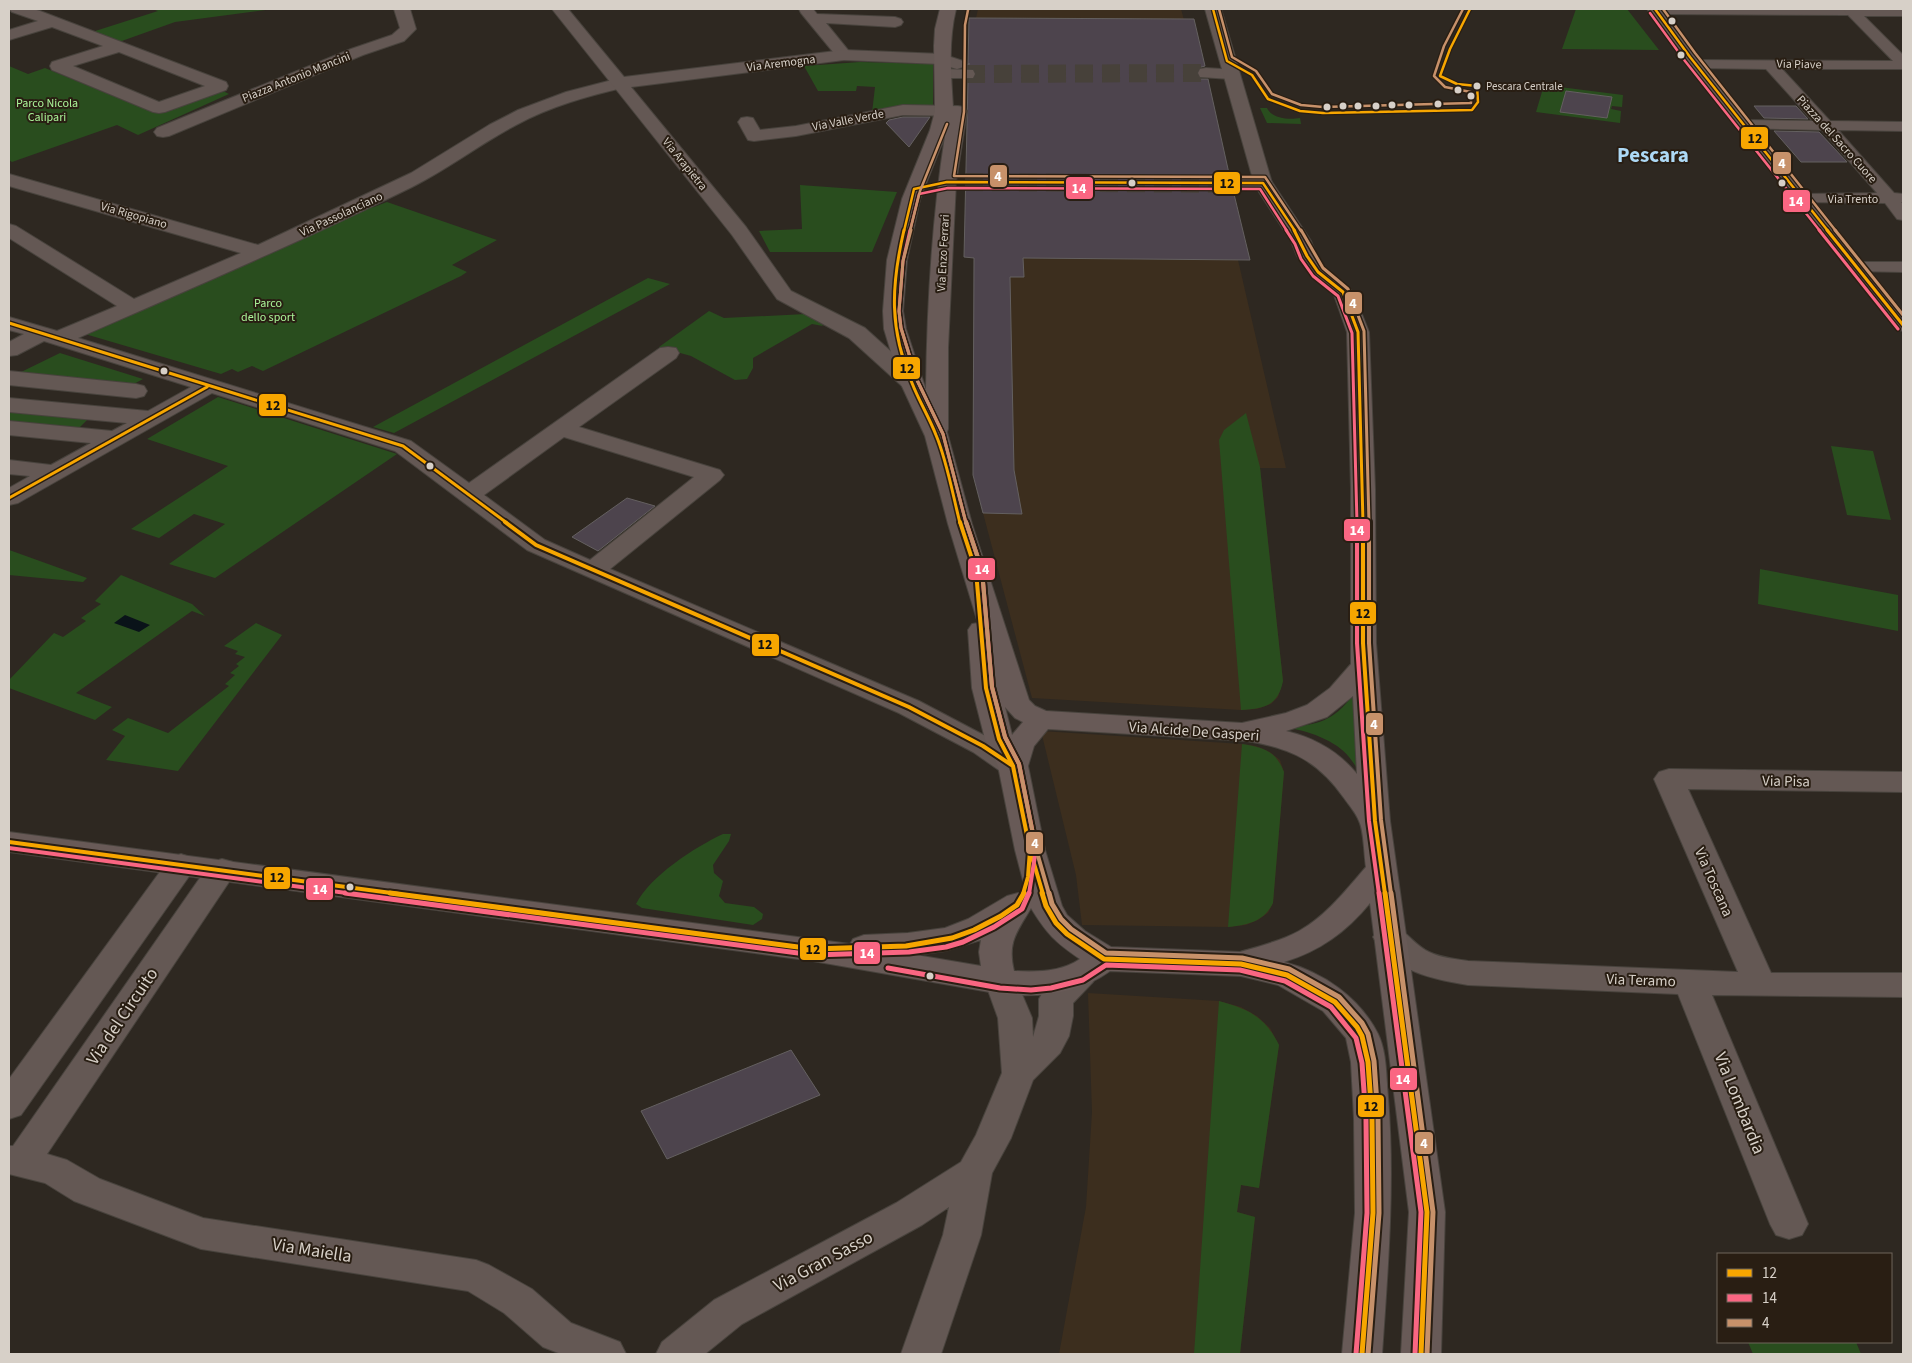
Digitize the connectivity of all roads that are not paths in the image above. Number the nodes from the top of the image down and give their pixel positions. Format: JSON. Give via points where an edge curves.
{"nodes":[{"id":1,"x":16,"y":9,"type":"edge"},
{"id":2,"x":402,"y":9,"type":"edge"},
{"id":3,"x":560,"y":9,"type":"edge"},
{"id":4,"x":948,"y":9,"type":"edge"},
{"id":5,"x":962,"y":9,"type":"edge"},
{"id":6,"x":1213,"y":9,"type":"edge"},
{"id":7,"x":1656,"y":9,"type":"edge"},
{"id":8,"x":1852,"y":10,"type":"edge"},
{"id":9,"x":1903,"y":11,"type":"edge"},
{"id":10,"x":809,"y":14,"type":"edge"},
{"id":11,"x":51,"y":22,"type":"junction"},
{"id":12,"x":895,"y":22,"type":"dead end"},
{"id":13,"x":9,"y":35,"type":"edge"},
{"id":14,"x":118,"y":47,"type":"junction"},
{"id":15,"x":844,"y":55,"type":"junction"},
{"id":16,"x":1695,"y":64,"type":"junction"},
{"id":17,"x":1770,"y":64,"type":"junction"},
{"id":18,"x":1903,"y":64,"type":"edge"},
{"id":19,"x":953,"y":69,"type":"junction"},
{"id":20,"x":1206,"y":74,"type":"tunnel mouth"},
{"id":21,"x":1231,"y":74,"type":"junction"},
{"id":22,"x":620,"y":83,"type":"junction"},
{"id":23,"x":951,"y":111,"type":"junction"},
{"id":24,"x":747,"y":122,"type":"dead end"},
{"id":25,"x":1745,"y":125,"type":"junction"},
{"id":26,"x":1825,"y":126,"type":"junction"},
{"id":27,"x":1903,"y":126,"type":"edge"},
{"id":28,"x":163,"y":132,"type":"dead end"},
{"id":29,"x":9,"y":180,"type":"edge"},
{"id":30,"x":956,"y":182,"type":"junction"},
{"id":31,"x":1232,"y":184,"type":"tunnel mouth"},
{"id":32,"x":1263,"y":184,"type":"junction"},
{"id":33,"x":914,"y":189,"type":"junction"},
{"id":34,"x":1896,"y":198,"type":"edge"},
{"id":35,"x":1803,"y":199,"type":"junction"},
{"id":36,"x":1903,"y":215,"type":"edge"},
{"id":37,"x":9,"y":230,"type":"edge"},
{"id":38,"x":260,"y":252,"type":"junction"},
{"id":39,"x":1858,"y":267,"type":"junction"},
{"id":40,"x":1903,"y":267,"type":"edge"},
{"id":41,"x":133,"y":307,"type":"junction"},
{"id":42,"x":816,"y":311,"type":"junction"},
{"id":43,"x":9,"y":324,"type":"edge"},
{"id":44,"x":939,"y":324,"type":"junction"},
{"id":45,"x":1903,"y":325,"type":"edge"},
{"id":46,"x":49,"y":337,"type":"junction"},
{"id":47,"x":899,"y":339,"type":"junction"},
{"id":48,"x":937,"y":348,"type":"junction"},
{"id":49,"x":9,"y":350,"type":"edge"},
{"id":50,"x":668,"y":353,"type":"dead end"},
{"id":51,"x":9,"y":378,"type":"edge"},
{"id":52,"x":910,"y":382,"type":"junction"},
{"id":53,"x":207,"y":387,"type":"junction"},
{"id":54,"x":9,"y":405,"type":"edge"},
{"id":55,"x":112,"y":414,"type":"junction"},
{"id":56,"x":151,"y":418,"type":"junction"},
{"id":57,"x":9,"y":428,"type":"edge"},
{"id":58,"x":561,"y":429,"type":"junction"},
{"id":59,"x":91,"y":436,"type":"junction"},
{"id":60,"x":937,"y":436,"type":"junction"},
{"id":61,"x":116,"y":438,"type":"junction"},
{"id":62,"x":9,"y":468,"type":"edge"},
{"id":63,"x":54,"y":472,"type":"junction"},
{"id":64,"x":12,"y":494,"type":"edge"},
{"id":65,"x":468,"y":495,"type":"junction"},
{"id":66,"x":593,"y":570,"type":"junction"},
{"id":67,"x":976,"y":571,"type":"junction"},
{"id":68,"x":1364,"y":666,"type":"junction"},
{"id":69,"x":1040,"y":720,"type":"junction"},
{"id":70,"x":1234,"y":730,"type":"junction"},
{"id":71,"x":1013,"y":766,"type":"junction"},
{"id":72,"x":1669,"y":779,"type":"joint"},
{"id":73,"x":1903,"y":782,"type":"edge"},
{"id":74,"x":1375,"y":821,"type":"junction"},
{"id":75,"x":9,"y":842,"type":"edge"},
{"id":76,"x":181,"y":865,"type":"junction"},
{"id":77,"x":1382,"y":869,"type":"junction"},
{"id":78,"x":222,"y":870,"type":"junction"},
{"id":79,"x":1032,"y":905,"type":"junction"},
{"id":80,"x":1390,"y":937,"type":"junction"},
{"id":81,"x":813,"y":949,"type":"junction"},
{"id":82,"x":1241,"y":964,"type":"junction"},
{"id":83,"x":1092,"y":966,"type":"junction"},
{"id":84,"x":1001,"y":982,"type":"junction"},
{"id":85,"x":1690,"y":982,"type":"junction"},
{"id":86,"x":1760,"y":985,"type":"junction"},
{"id":87,"x":1903,"y":985,"type":"edge"},
{"id":88,"x":1019,"y":1073,"type":"junction"},
{"id":89,"x":9,"y":1105,"type":"edge"},
{"id":90,"x":16,"y":1161,"type":"edge"},
{"id":91,"x":974,"y":1172,"type":"junction"},
{"id":92,"x":909,"y":1214,"type":"junction"},
{"id":93,"x":1789,"y":1224,"type":"dead end"},
{"id":94,"x":962,"y":1235,"type":"junction"},
{"id":95,"x":606,"y":1354,"type":"edge"},
{"id":96,"x":676,"y":1354,"type":"edge"},
{"id":97,"x":921,"y":1354,"type":"edge"},
{"id":98,"x":1362,"y":1354,"type":"edge"},
{"id":99,"x":1421,"y":1354,"type":"edge"}],
"edges":[{"from":1,"to":11,"type":"street"},
{"from":2,"to":28,"type":"street","name":"Piazza Antonio Mancini","via":[[408,29],[398,38]]},
{"from":3,"to":22,"type":"street","name":"Via Arapietra"},
{"from":4,"to":19,"type":"main road","name":"Via Enzo Ferrari","via":[[943,29]]},
{"from":5,"to":19,"type":"main road","name":"Via Enzo Ferrari"},
{"from":6,"to":21,"type":"street"},
{"from":7,"to":8,"type":"street"},
{"from":7,"to":16,"type":"street"},
{"from":8,"to":9,"type":"street"},
{"from":8,"to":18,"type":"street"},
{"from":10,"to":12,"type":"street"},
{"from":10,"to":15,"type":"street"},
{"from":11,"to":13,"type":"street"},
{"from":11,"to":14,"type":"street"},
{"from":14,"to":14,"type":"street","via":[[200,78],[220,86],[159,108],[58,66]]},
{"from":15,"to":19,"type":"street","name":"Via Aremogna"},
{"from":15,"to":22,"type":"street","name":"Via Aremogna"},
{"from":16,"to":17,"type":"street","name":"Via Piave"},
{"from":16,"to":25,"type":"street"},
{"from":17,"to":18,"type":"street","name":"Via Piave"},
{"from":17,"to":26,"type":"street","name":"Piazza del Sacro Cuore"},
{"from":19,"to":23,"type":"main road","name":"Via Enzo Ferrari"},
{"from":20,"to":21,"type":"street"},
{"from":21,"to":32,"type":"street"},
{"from":22,"to":38,"type":"street","name":"Via Passolanciano","via":[[555,102],[509,122],[424,174]]},
{"from":22,"to":42,"type":"street","name":"Via Arapietra","via":[[739,231],[784,295]]},
{"from":23,"to":24,"type":"street","name":"Via Valle Verde","via":[[903,110],[754,136]]},
{"from":23,"to":30,"type":"main road","name":"Via Enzo Ferrari"},
{"from":23,"to":33,"type":"main road","name":"Via Enzo Ferrari","via":[[939,130]]},
{"from":25,"to":26,"type":"street"},
{"from":25,"to":35,"type":"street"},
{"from":26,"to":27,"type":"street"},
{"from":26,"to":34,"type":"street","name":"Piazza del Sacro Cuore"},
{"from":29,"to":38,"type":"street","name":"Via Rigopiano"},
{"from":30,"to":33,"type":"main road"},
{"from":30,"to":44,"type":"main road","name":"Via Enzo Ferrari"},
{"from":31,"to":32,"type":"main road"},
{"from":32,"to":68,"type":"main road","via":[[1318,272],[1343,292],[1358,332],[1364,489]]},
{"from":33,"to":47,"type":"main road","name":"Via Enzo Ferrari","via":[[897,260],[893,312]]},
{"from":34,"to":35,"type":"street","name":"Via Trento"},
{"from":34,"to":36,"type":"street","name":"Piazza del Sacro Cuore"},
{"from":35,"to":39,"type":"street"},
{"from":37,"to":41,"type":"street"},
{"from":38,"to":41,"type":"street","name":"Via Passolanciano"},
{"from":39,"to":40,"type":"street"},
{"from":39,"to":45,"type":"street"},
{"from":41,"to":46,"type":"street","name":"Via Passolanciano"},
{"from":42,"to":47,"type":"street","name":"Via Arapietra","via":[[866,325]]},
{"from":42,"to":52,"type":"street","name":"Via Arapietra","via":[[857,332]]},
{"from":43,"to":46,"type":"street"},
{"from":44,"to":47,"type":"main road"},
{"from":44,"to":48,"type":"main road","name":"Via Enzo Ferrari"},
{"from":46,"to":49,"type":"street","name":"Via Passolanciano"},
{"from":46,"to":53,"type":"street"},
{"from":47,"to":48,"type":"main road","via":[[921,339],[933,342]]},
{"from":47,"to":52,"type":"main road","name":"Via Enzo Ferrari"},
{"from":48,"to":60,"type":"main road","name":"Via Enzo Ferrari"},
{"from":50,"to":58,"type":"street"},
{"from":51,"to":55,"type":"street","via":[[136,391]]},
{"from":52,"to":60,"type":"main road","name":"Via Enzo Ferrari"},
{"from":53,"to":56,"type":"street"},
{"from":53,"to":65,"type":"street","via":[[403,446]]},
{"from":54,"to":55,"type":"street"},
{"from":55,"to":56,"type":"street"},
{"from":55,"to":59,"type":"street"},
{"from":56,"to":61,"type":"street"},
{"from":57,"to":59,"type":"street"},
{"from":58,"to":65,"type":"street"},
{"from":58,"to":66,"type":"street","via":[[712,475]]},
{"from":59,"to":61,"type":"street"},
{"from":60,"to":67,"type":"main road","name":"Via Enzo Ferrari"},
{"from":61,"to":63,"type":"street"},
{"from":62,"to":63,"type":"street"},
{"from":63,"to":64,"type":"street"},
{"from":65,"to":66,"type":"street","via":[[536,545]]},
{"from":66,"to":71,"type":"street","via":[[909,707],[983,746]]},
{"from":67,"to":69,"type":"main road","name":"Via Enzo Ferrari","via":[[1016,703]]},
{"from":67,"to":71,"type":"main road","name":"Via Enzo Ferrari","via":[[986,688],[999,739]]},
{"from":68,"to":70,"type":"main road","via":[[1344,691],[1319,711],[1304,718]]},
{"from":68,"to":74,"type":"main road"},
{"from":69,"to":70,"type":"main road","name":"Via Alcide De Gasperi"},
{"from":69,"to":71,"type":"main road","via":[[1021,743]]},
{"from":70,"to":74,"type":"main road","name":"Via Alcide De Gasperi","via":[[1305,746],[1315,752],[1337,770]]},
{"from":71,"to":79,"type":"main road","name":"Via Enzo Ferrari","via":[[1030,850]]},
{"from":72,"to":73,"type":"street","name":"Via Pisa"},
{"from":72,"to":86,"type":"street","name":"Via Toscana"},
{"from":74,"to":77,"type":"main road","name":"Via Alcide De Gasperi"},
{"from":75,"to":76,"type":"main road"},
{"from":76,"to":78,"type":"main road"},
{"from":76,"to":89,"type":"street"},
{"from":77,"to":80,"type":"main road","name":"Via Alcide De Gasperi"},
{"from":77,"to":82,"type":"main road","via":[[1335,922],[1320,934]]},
{"from":78,"to":81,"type":"main road"},
{"from":78,"to":90,"type":"street","name":"Via del Circuito"},
{"from":79,"to":81,"type":"main road","via":[[952,939],[924,944]]},
{"from":79,"to":83,"type":"main road","via":[[1067,934]]},
{"from":79,"to":84,"type":"main road","via":[[996,938],[996,966]]},
{"from":80,"to":85,"type":"street","name":"Via Teramo","via":[[1402,951],[1418,961],[1468,973]]},
{"from":80,"to":99,"type":"main road","name":"Via Alcide De Gasperi","via":[[1427,1212]]},
{"from":81,"to":84,"type":"main road"},
{"from":82,"to":83,"type":"main road"},
{"from":82,"to":98,"type":"main road","via":[[1302,982],[1335,1002],[1362,1036],[1368,1062],[1372,1119],[1373,1213]]},
{"from":83,"to":84,"type":"main road","via":[[1050,982]]},
{"from":83,"to":88,"type":"street","via":[[1056,999],[1055,1027],[1048,1044]]},
{"from":84,"to":88,"type":"street","via":[[1015,1018]]},
{"from":85,"to":86,"type":"street","name":"Via Teramo"},
{"from":85,"to":93,"type":"street","name":"Via Lombardia"},
{"from":86,"to":87,"type":"street","name":"Via Teramo"},
{"from":88,"to":91,"type":"street","via":[[993,1138]]},
{"from":90,"to":95,"type":"street","name":"Via Maiella","via":[[54,1170],[87,1190],[201,1233],[476,1276],[518,1301],[558,1335]]},
{"from":91,"to":92,"type":"street","name":"Via Gran Sasso"},
{"from":91,"to":94,"type":"street"},
{"from":92,"to":94,"type":"street","via":[[923,1212],[948,1216]]},
{"from":92,"to":96,"type":"street","name":"Via Gran Sasso","via":[[728,1312]]},
{"from":94,"to":97,"type":"street"}]}
